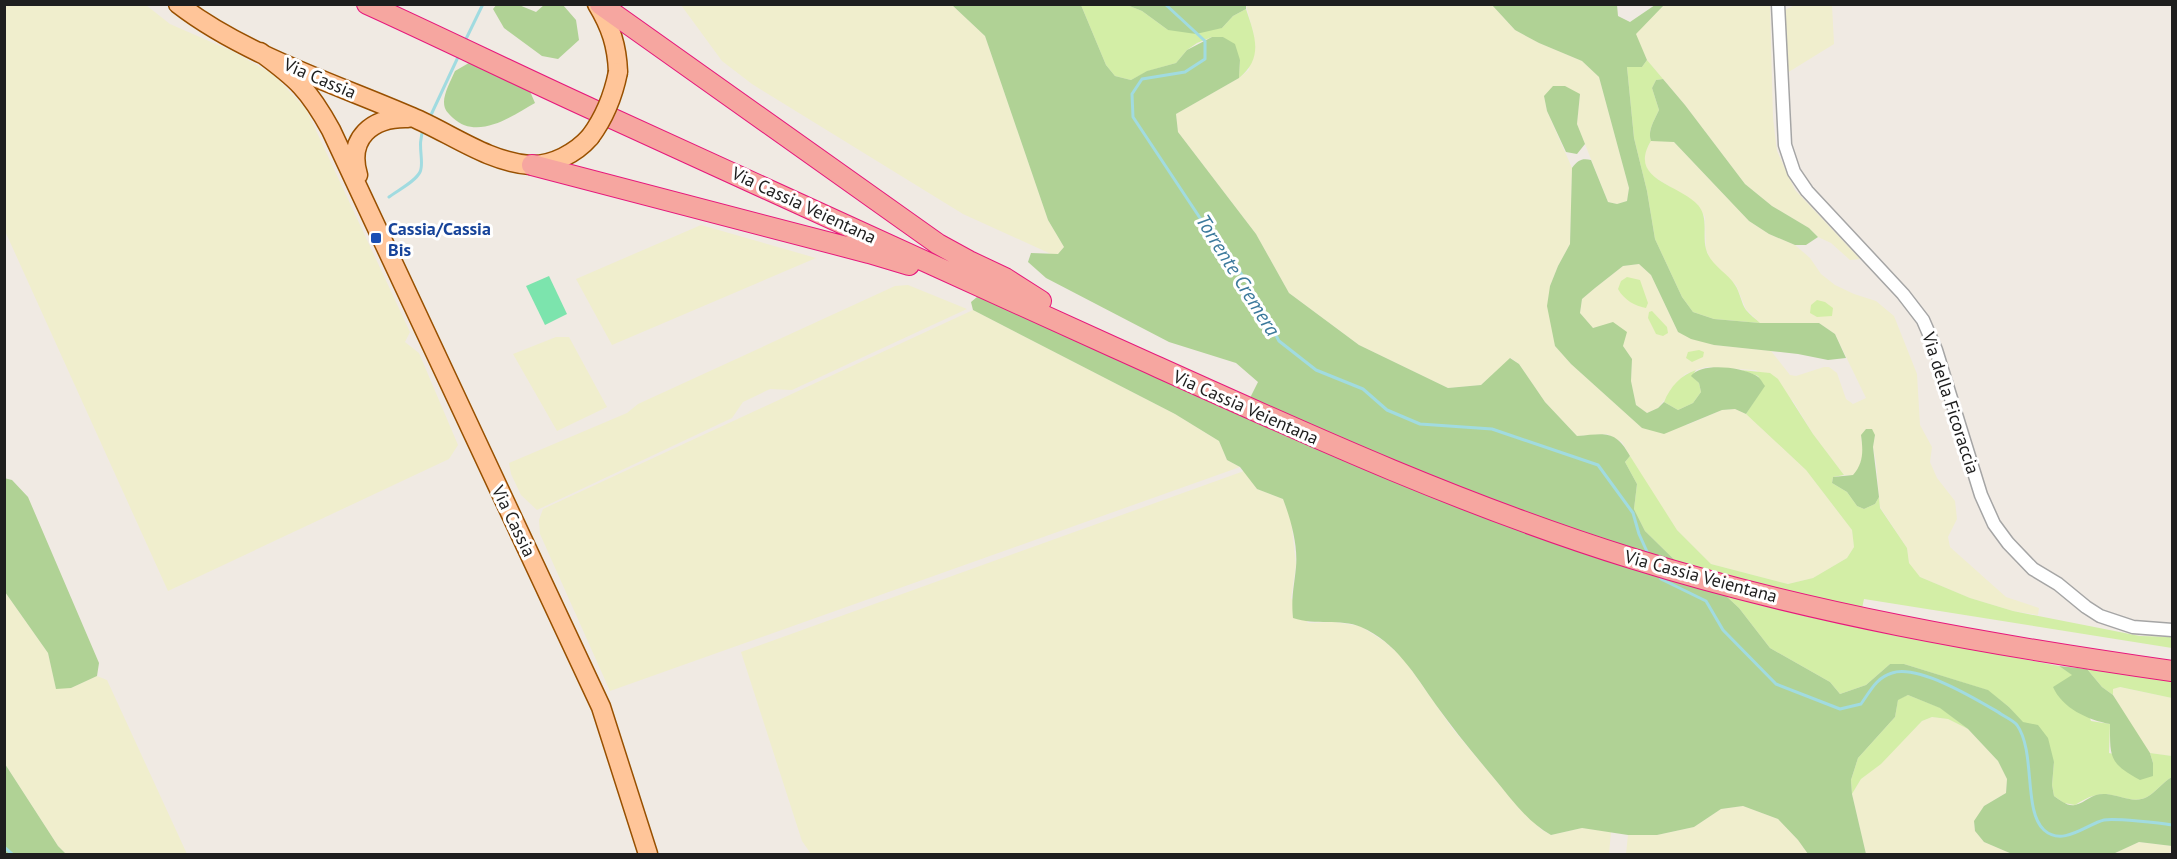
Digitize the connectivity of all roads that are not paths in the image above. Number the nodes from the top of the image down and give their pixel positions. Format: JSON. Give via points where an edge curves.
{"nodes":[{"id":1,"x":178,"y":4,"type":"edge"},
{"id":2,"x":367,"y":4,"type":"edge"},
{"id":3,"x":395,"y":4,"type":"edge"},
{"id":4,"x":598,"y":4,"type":"edge"},
{"id":5,"x":1778,"y":4,"type":"edge"},
{"id":6,"x":458,"y":40,"type":"junction"},
{"id":7,"x":479,"y":49,"type":"junction"},
{"id":8,"x":260,"y":52,"type":"junction"},
{"id":9,"x":422,"y":121,"type":"junction"},
{"id":10,"x":532,"y":165,"type":"junction"},
{"id":11,"x":361,"y":195,"type":"junction"},
{"id":12,"x":991,"y":291,"type":"junction"},
{"id":13,"x":1041,"y":301,"type":"junction"},
{"id":14,"x":1241,"y":397,"type":"junction"},
{"id":15,"x":1860,"y":611,"type":"junction"},
{"id":16,"x":2172,"y":630,"type":"edge"},
{"id":17,"x":2172,"y":659,"type":"edge"},
{"id":18,"x":2172,"y":671,"type":"edge"},
{"id":19,"x":648,"y":855,"type":"edge"}],
"edges":[{"from":1,"to":8,"type":"main road","name":"Via Cassia","via":[[224,35]]},
{"from":2,"to":6,"type":"highway","name":"Via Cassia Veientana"},
{"from":3,"to":6,"type":"highway","name":"Via Cassia Veientana"},
{"from":4,"to":10,"type":"main road","name":"Via Cassia","bridge":true,"via":[[617,53],[614,93],[601,121],[580,147],[562,158]]},
{"from":4,"to":13,"type":"highway","via":[[938,244]]},
{"from":5,"to":16,"type":"street","name":"Via della Ficoraccia","via":[[1784,137],[1789,161],[1807,191],[1923,320],[1981,495],[1998,531],[2029,566],[2095,613],[2127,626]]},
{"from":6,"to":7,"type":"highway","name":"Via Cassia Veientana"},
{"from":7,"to":12,"type":"highway","name":"Via Cassia Veientana","via":[[595,111]]},
{"from":7,"to":13,"type":"highway","name":"Via Cassia Veientana"},
{"from":8,"to":9,"type":"main road","name":"Via Cassia"},
{"from":8,"to":11,"type":"main road","name":"Via Cassia","via":[[307,91],[331,130]]},
{"from":9,"to":10,"type":"main road","name":"Via Cassia","via":[[493,156]]},
{"from":9,"to":11,"type":"main road","name":"Via Cassia","via":[[384,119],[365,133],[355,155]]},
{"from":10,"to":12,"type":"highway","via":[[869,253],[950,283]]},
{"from":11,"to":19,"type":"main road","name":"Via Cassia","via":[[601,707]]},
{"from":12,"to":14,"type":"highway","name":"Via Cassia Veientana"},
{"from":13,"to":14,"type":"highway","name":"Via Cassia Veientana"},
{"from":14,"to":15,"type":"highway","name":"Via Cassia Veientana","via":[[1412,479],[1618,554],[1712,582]]},
{"from":15,"to":17,"type":"highway","name":"Via Cassia Veientana"},
{"from":15,"to":18,"type":"highway","name":"Via Cassia Veientana","via":[[1984,642]]}]}
